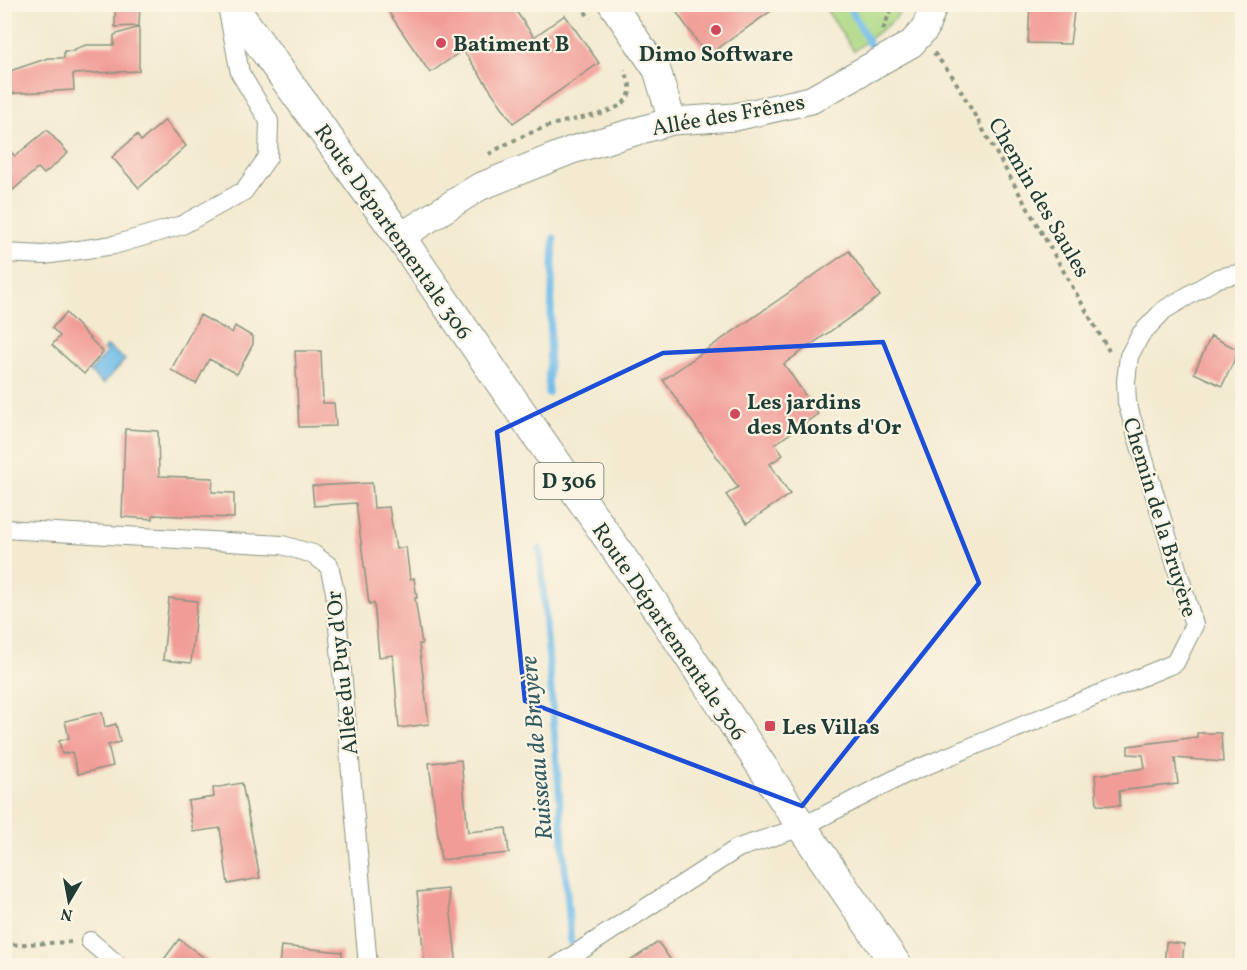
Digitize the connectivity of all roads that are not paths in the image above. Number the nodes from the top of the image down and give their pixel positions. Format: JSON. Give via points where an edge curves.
{"nodes":[{"id":1,"x":229,"y":4,"type":"edge"},
{"id":2,"x":612,"y":4,"type":"edge"},
{"id":3,"x":934,"y":4,"type":"edge"},
{"id":4,"x":672,"y":121,"type":"junction"},
{"id":5,"x":400,"y":237,"type":"junction"},
{"id":6,"x":4,"y":253,"type":"edge"},
{"id":7,"x":1242,"y":273,"type":"edge"},
{"id":8,"x":4,"y":529,"type":"edge"},
{"id":9,"x":802,"y":827,"type":"junction"},
{"id":10,"x":90,"y":941,"type":"road end"},
{"id":11,"x":119,"y":966,"type":"edge"},
{"id":12,"x":368,"y":966,"type":"edge"},
{"id":13,"x":557,"y":966,"type":"edge"},
{"id":14,"x":897,"y":966,"type":"edge"}],
"edges":[{"from":1,"to":5,"type":"main road","name":"Route Départementale 306","number":"D 306"},
{"from":1,"to":6,"type":"street","via":[[240,73],[269,121],[268,156],[244,191],[183,225],[114,245],[44,255]]},
{"from":2,"to":4,"type":"street","via":[[657,70]]},
{"from":3,"to":4,"type":"street","name":"Allée des Frênes","via":[[925,29],[911,44],[811,100],[735,117]]},
{"from":4,"to":5,"type":"street","name":"Allée des Frênes","via":[[572,150],[479,187]]},
{"from":5,"to":9,"type":"main road","name":"Route Départementale 306","number":"D 306","via":[[676,636]]},
{"from":7,"to":9,"type":"street","name":"Chemin de la Bruyère","via":[[1218,278],[1164,310],[1141,334],[1129,356],[1127,403],[1194,625],[1175,663],[903,775]]},
{"from":8,"to":12,"type":"street","name":"Allée du Puy d'Or","via":[[282,544],[313,554],[329,566]]},
{"from":9,"to":13,"type":"street","via":[[738,848]]},
{"from":9,"to":14,"type":"main road","name":"Route Départementale 306","number":"D 306"},
{"from":10,"to":11,"type":"street"}]}
